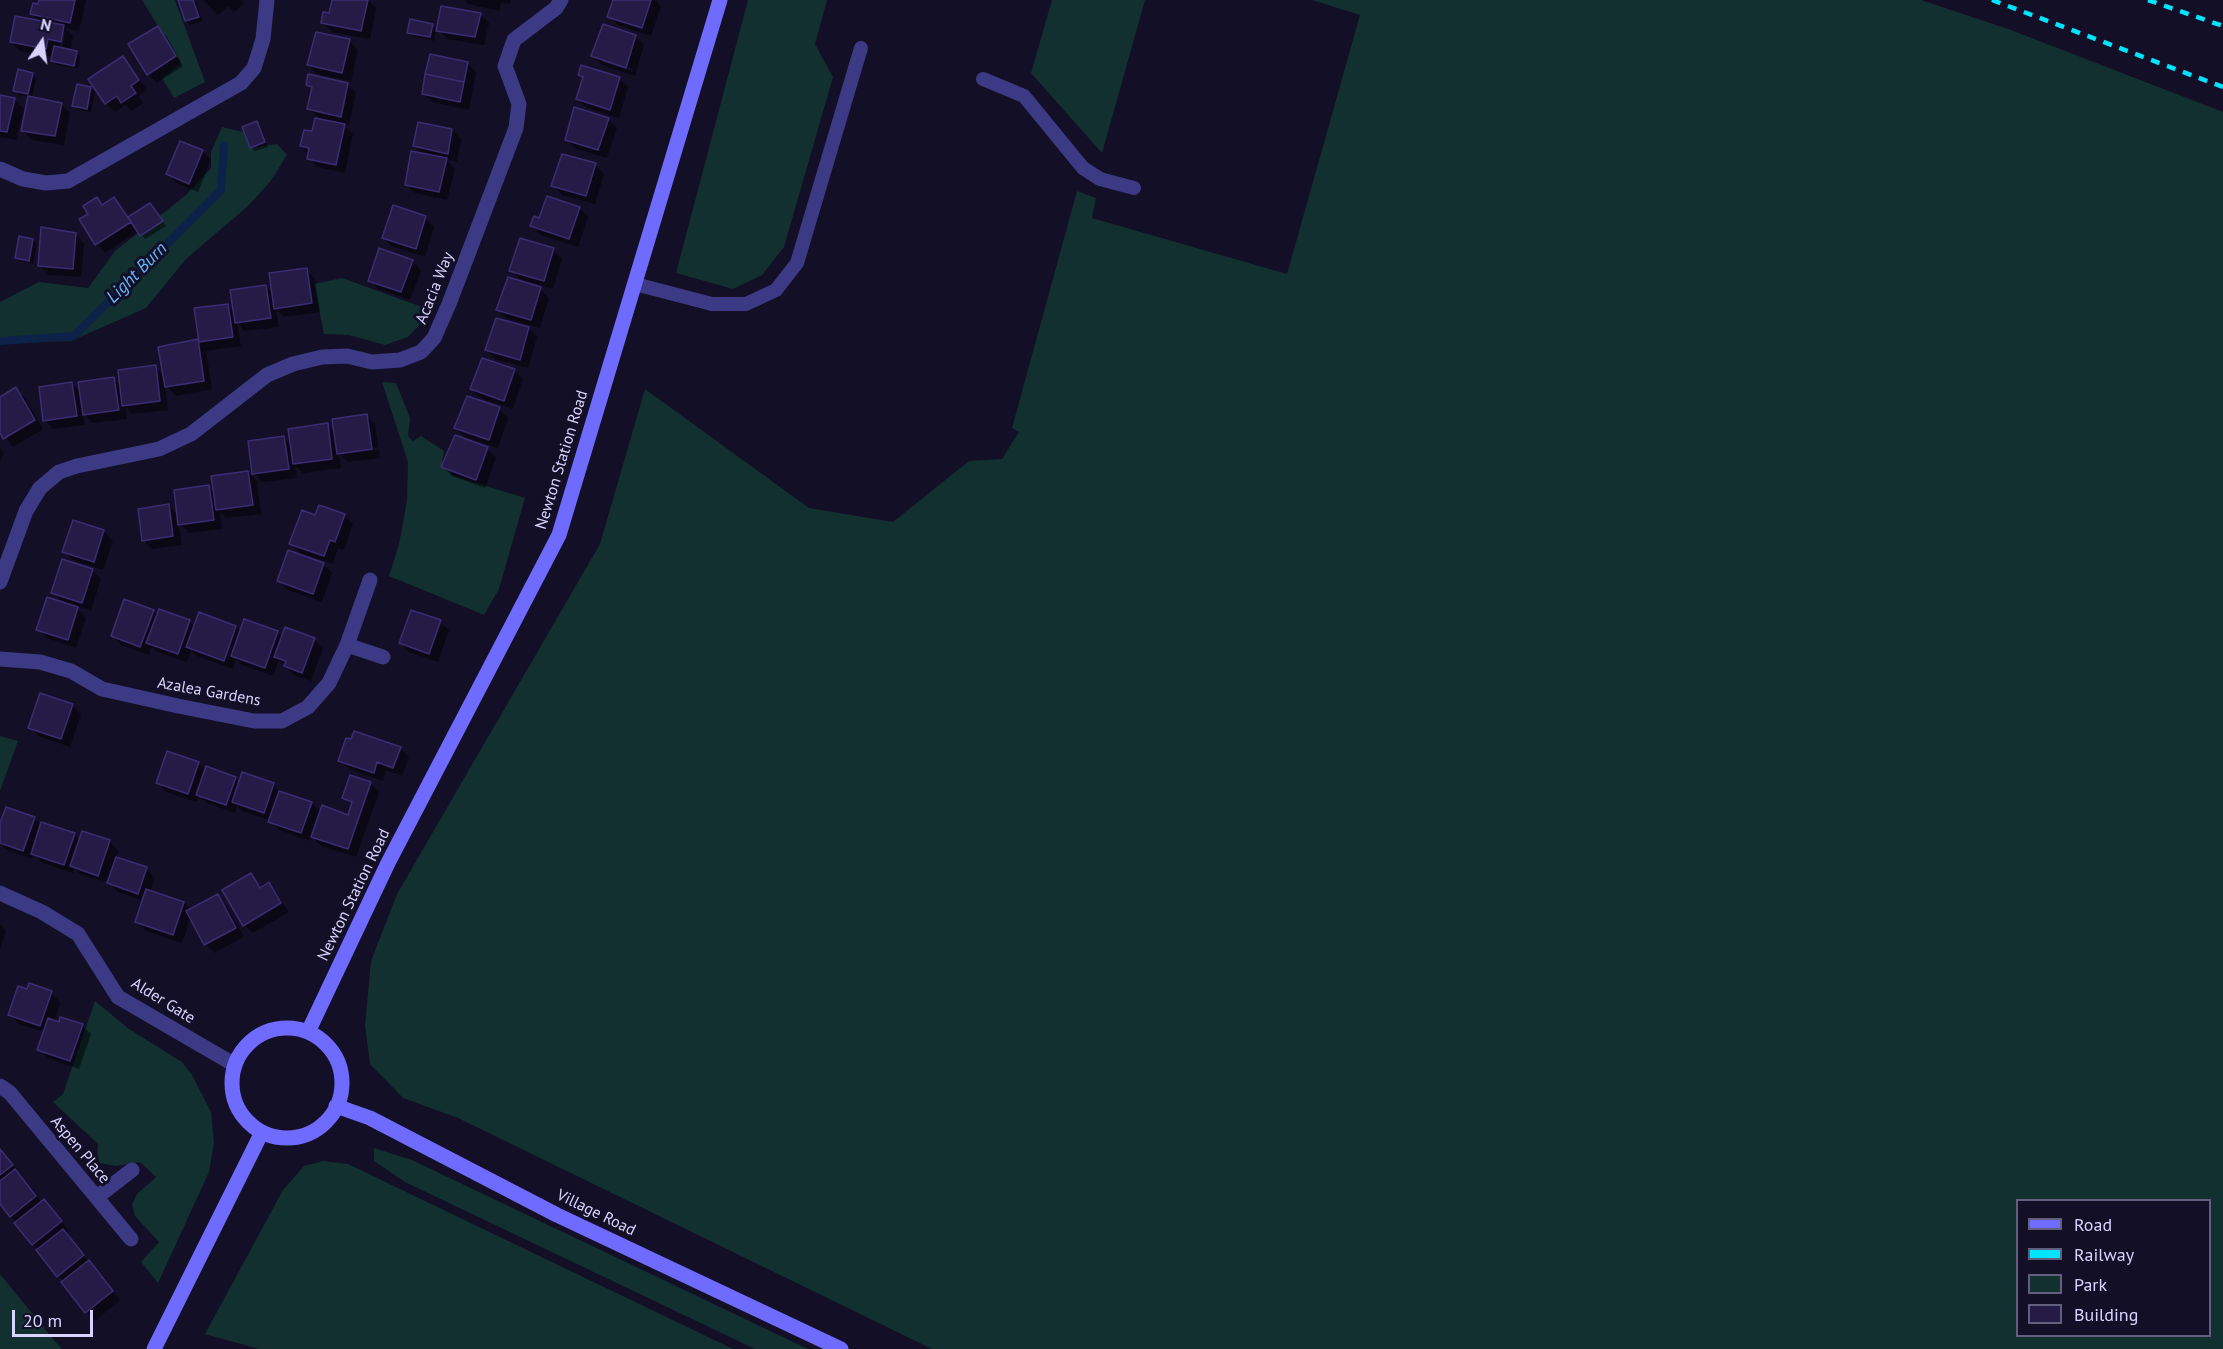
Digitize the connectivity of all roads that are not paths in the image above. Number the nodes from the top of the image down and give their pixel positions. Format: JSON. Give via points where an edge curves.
{"nodes":[{"id":1,"x":267,"y":0,"type":"edge"},
{"id":2,"x":561,"y":0,"type":"edge"},
{"id":3,"x":720,"y":0,"type":"edge"},
{"id":4,"x":861,"y":48,"type":"dead end"},
{"id":5,"x":982,"y":79,"type":"dead end"},
{"id":6,"x":0,"y":169,"type":"edge"},
{"id":7,"x":1134,"y":188,"type":"dead end"},
{"id":8,"x":635,"y":284,"type":"junction"},
{"id":9,"x":370,"y":580,"type":"dead end"},
{"id":10,"x":0,"y":582,"type":"edge"},
{"id":11,"x":347,"y":645,"type":"junction"},
{"id":12,"x":382,"y":657,"type":"dead end"},
{"id":13,"x":0,"y":659,"type":"edge"},
{"id":14,"x":0,"y":892,"type":"edge"},
{"id":15,"x":308,"y":1032,"type":"junction"},
{"id":16,"x":235,"y":1065,"type":"junction"},
{"id":17,"x":0,"y":1086,"type":"edge"},
{"id":18,"x":336,"y":1106,"type":"junction"},
{"id":19,"x":262,"y":1132,"type":"junction"},
{"id":20,"x":132,"y":1170,"type":"dead end"},
{"id":21,"x":97,"y":1197,"type":"junction"},
{"id":22,"x":131,"y":1239,"type":"dead end"},
{"id":23,"x":154,"y":1349,"type":"edge"},
{"id":24,"x":841,"y":1349,"type":"edge"}],
"edges":[{"from":1,"to":6,"type":"street","via":[[263,39],[254,68],[241,83],[68,181],[23,179]]},
{"from":2,"to":10,"type":"street","name":"Acacia Way","via":[[514,40],[505,66],[519,104],[516,128],[449,304],[434,338],[421,352],[400,360],[372,362],[347,356],[293,364],[267,375],[191,434],[159,449],[59,472],[40,488],[26,511]]},
{"from":3,"to":8,"type":"street","name":"Newton Station Road"},
{"from":4,"to":8,"type":"lane","via":[[797,263],[776,290],[746,304],[712,304]]},
{"from":5,"to":7,"type":"lane","via":[[1024,96],[1083,168],[1100,179]]},
{"from":8,"to":15,"type":"street","name":"Newton Station Road","via":[[559,535],[388,863]]},
{"from":9,"to":11,"type":"street","name":"Azalea Gardens"},
{"from":11,"to":12,"type":"street"},
{"from":11,"to":13,"type":"street","name":"Azalea Gardens","via":[[329,683],[308,707],[282,721],[254,721],[178,706],[102,689],[71,671]]},
{"from":14,"to":16,"type":"street","name":"Alder Gate","via":[[78,934],[118,998]]},
{"from":15,"to":16,"type":"street","via":[[291,1028],[265,1033],[243,1049]]},
{"from":15,"to":18,"type":"street","via":[[323,1042],[338,1064],[341,1089]]},
{"from":16,"to":19,"type":"street","via":[[233,1096],[249,1123]]},
{"from":17,"to":21,"type":"street","name":"Aspen Place"},
{"from":18,"to":19,"type":"street","via":[[328,1119],[303,1136],[275,1137]]},
{"from":18,"to":24,"type":"street","name":"Village Road","via":[[370,1118],[557,1215]]},
{"from":19,"to":23,"type":"street"},
{"from":20,"to":21,"type":"street"},
{"from":21,"to":22,"type":"street","name":"Aspen Place"}]}
